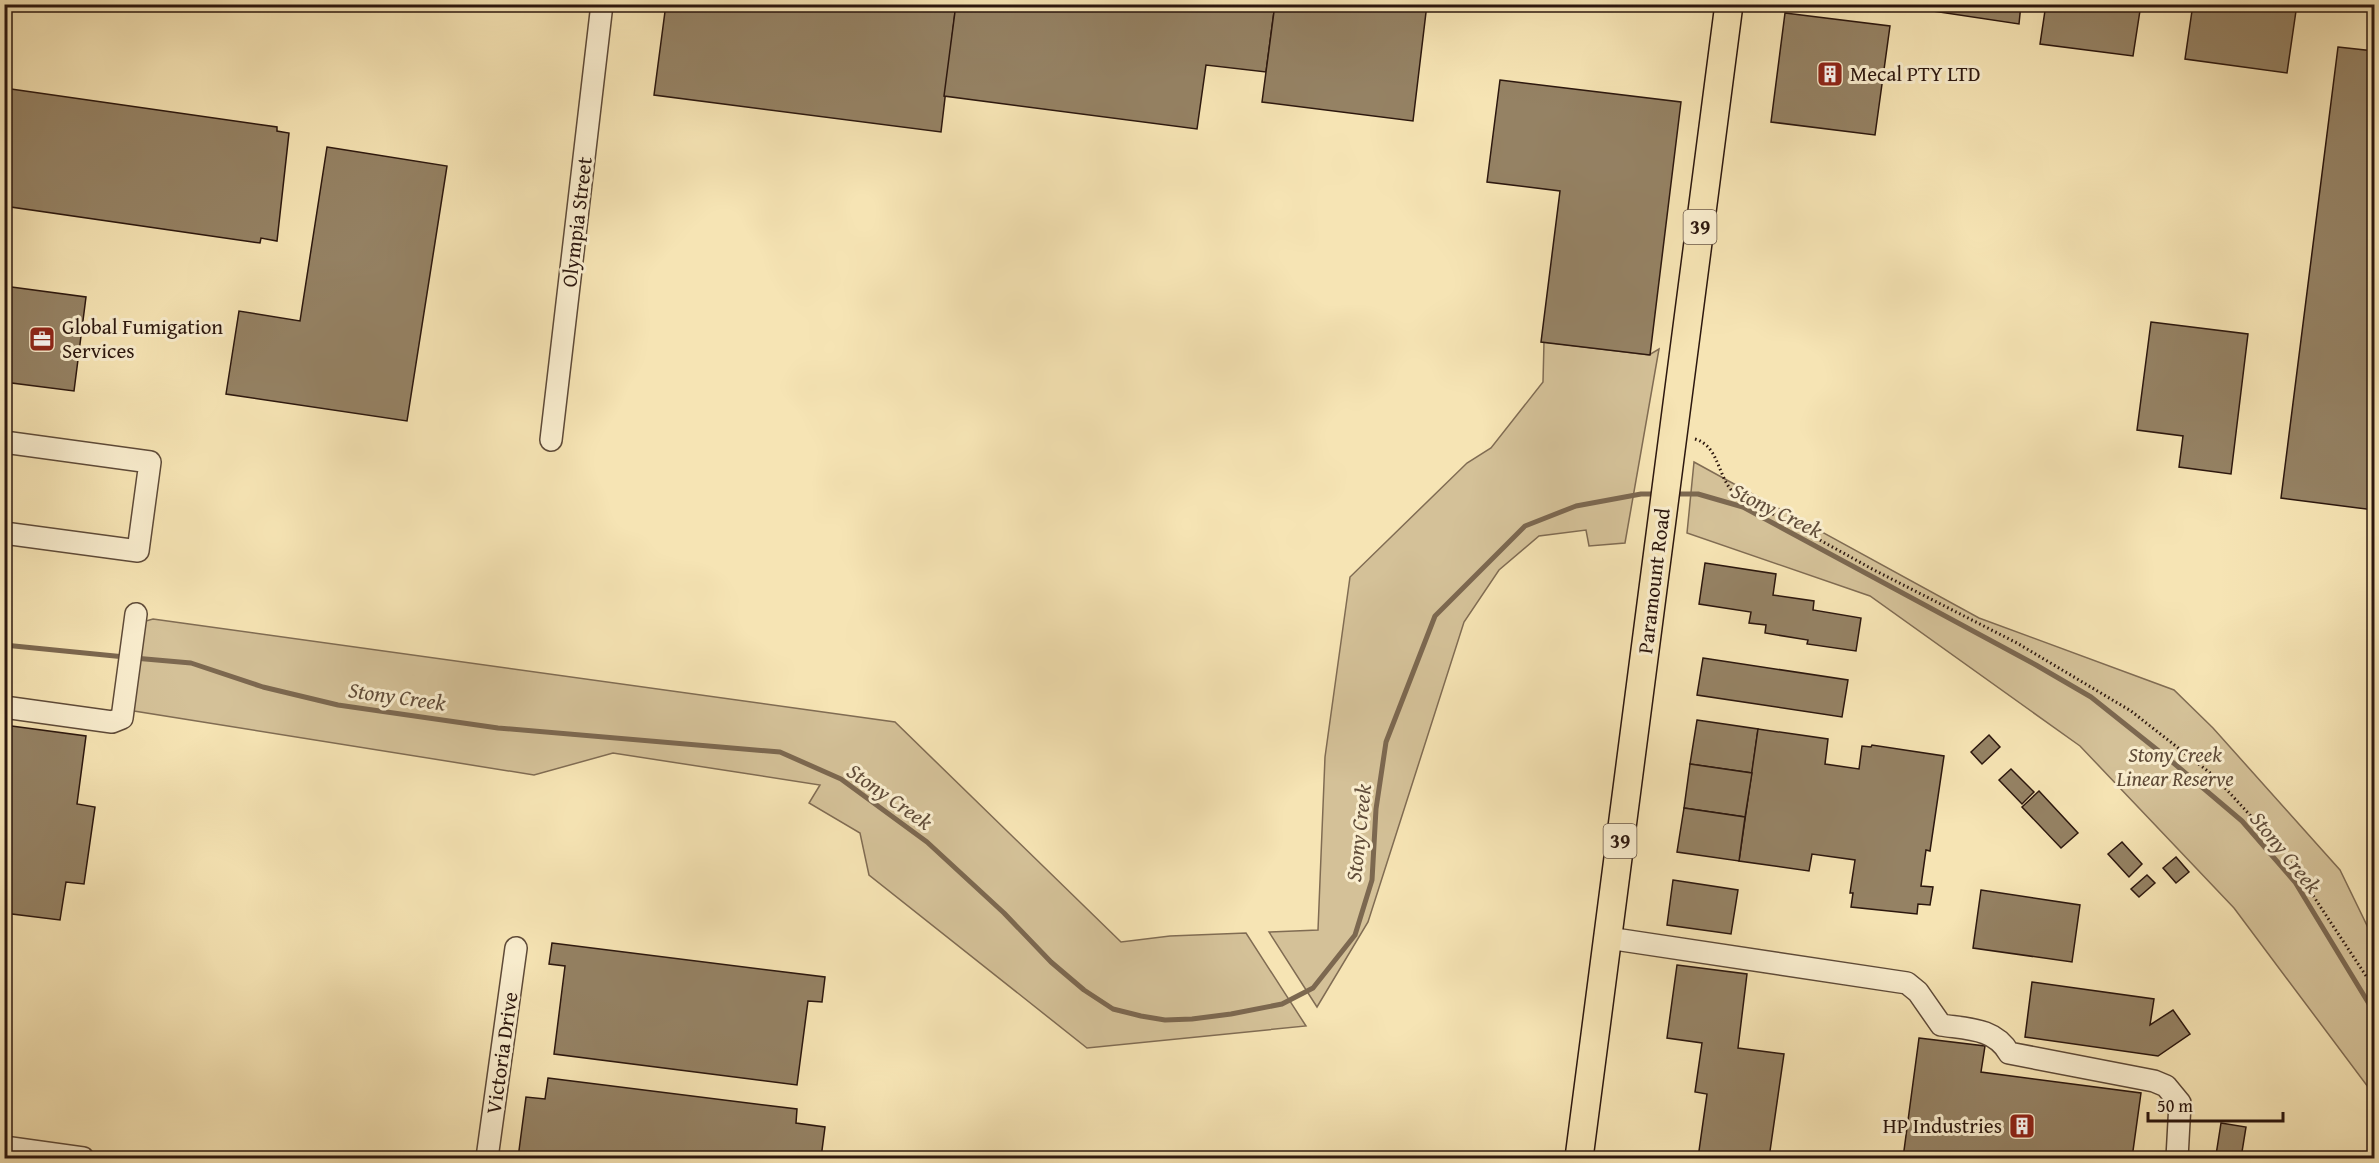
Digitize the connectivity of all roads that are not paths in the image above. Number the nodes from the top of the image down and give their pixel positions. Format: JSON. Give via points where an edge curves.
{"nodes":[{"id":1,"x":602,"y":4,"type":"edge"},
{"id":2,"x":1729,"y":4,"type":"edge"},
{"id":3,"x":551,"y":440,"type":"dead end"},
{"id":4,"x":4,"y":442,"type":"edge"},
{"id":5,"x":4,"y":533,"type":"edge"},
{"id":6,"x":136,"y":614,"type":"dead end"},
{"id":7,"x":4,"y":707,"type":"edge"},
{"id":8,"x":1608,"y":938,"type":"junction"},
{"id":9,"x":516,"y":948,"type":"dead end"},
{"id":10,"x":4,"y":1147,"type":"edge"},
{"id":11,"x":83,"y":1158,"type":"edge"},
{"id":12,"x":487,"y":1158,"type":"edge"},
{"id":13,"x":1579,"y":1158,"type":"edge"},
{"id":14,"x":2177,"y":1158,"type":"edge"}],
"edges":[{"from":1,"to":3,"type":"street","name":"Olympia Street"},
{"from":2,"to":8,"type":"main road","name":"Paramount Road","number":"39"},
{"from":4,"to":5,"type":"street","via":[[150,462],[138,551]]},
{"from":6,"to":7,"type":"street","via":[[122,718],[112,722]]},
{"from":8,"to":13,"type":"main road","name":"Paramount Road","number":"39"},
{"from":8,"to":14,"type":"street","via":[[1906,983],[1918,992],[1941,1024],[1991,1034],[2009,1053],[2166,1086],[2180,1103]]},
{"from":9,"to":12,"type":"street","name":"Victoria Drive"},
{"from":10,"to":11,"type":"street"}]}
